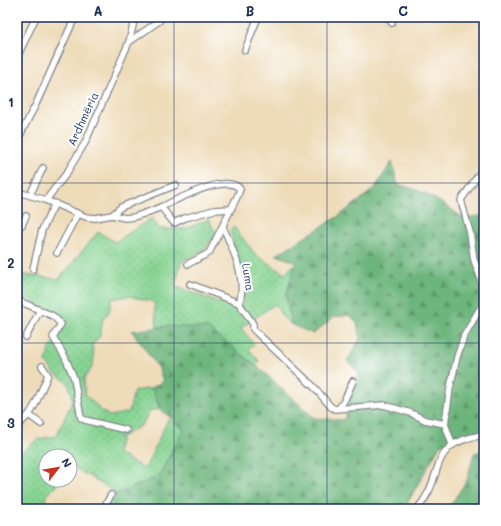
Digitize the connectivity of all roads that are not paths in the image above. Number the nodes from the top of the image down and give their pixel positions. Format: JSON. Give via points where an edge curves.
{"nodes":[{"id":1,"x":36,"y":17,"type":"edge"},
{"id":2,"x":76,"y":17,"type":"edge"},
{"id":3,"x":134,"y":17,"type":"edge"},
{"id":4,"x":258,"y":17,"type":"edge"},
{"id":5,"x":388,"y":17,"type":"edge"},
{"id":6,"x":159,"y":21,"type":"dead end"},
{"id":7,"x":392,"y":22,"type":"dead end"},
{"id":8,"x":129,"y":42,"type":"junction"},
{"id":9,"x":245,"y":50,"type":"dead end"},
{"id":10,"x":17,"y":57,"type":"edge"},
{"id":11,"x":17,"y":139,"type":"edge"},
{"id":12,"x":484,"y":167,"type":"edge"},
{"id":13,"x":43,"y":168,"type":"dead end"},
{"id":14,"x":176,"y":185,"type":"dead end"},
{"id":15,"x":17,"y":192,"type":"edge"},
{"id":16,"x":30,"y":195,"type":"junction"},
{"id":17,"x":46,"y":200,"type":"junction"},
{"id":18,"x":55,"y":204,"type":"junction"},
{"id":19,"x":161,"y":207,"type":"junction"},
{"id":20,"x":230,"y":209,"type":"junction"},
{"id":21,"x":77,"y":215,"type":"junction"},
{"id":22,"x":112,"y":215,"type":"junction"},
{"id":23,"x":26,"y":216,"type":"dead end"},
{"id":24,"x":17,"y":226,"type":"edge"},
{"id":25,"x":223,"y":227,"type":"junction"},
{"id":26,"x":57,"y":253,"type":"dead end"},
{"id":27,"x":188,"y":264,"type":"dead end"},
{"id":28,"x":33,"y":269,"type":"dead end"},
{"id":29,"x":190,"y":284,"type":"dead end"},
{"id":30,"x":17,"y":300,"type":"edge"},
{"id":31,"x":239,"y":303,"type":"junction"},
{"id":32,"x":40,"y":310,"type":"junction"},
{"id":33,"x":26,"y":337,"type":"dead end"},
{"id":34,"x":42,"y":366,"type":"dead end"},
{"id":35,"x":353,"y":381,"type":"dead end"},
{"id":36,"x":338,"y":408,"type":"junction"},
{"id":37,"x":30,"y":415,"type":"junction"},
{"id":38,"x":41,"y":424,"type":"dead end"},
{"id":39,"x":445,"y":424,"type":"junction"},
{"id":40,"x":17,"y":426,"type":"edge"},
{"id":41,"x":126,"y":430,"type":"dead end"},
{"id":42,"x":484,"y":435,"type":"edge"},
{"id":43,"x":452,"y":444,"type":"junction"},
{"id":44,"x":111,"y":495,"type":"dead end"},
{"id":45,"x":103,"y":509,"type":"edge"},
{"id":46,"x":416,"y":509,"type":"edge"}],
"edges":[{"from":1,"to":10,"type":"street"},
{"from":2,"to":11,"type":"street","via":[[40,97]]},
{"from":3,"to":8,"type":"street","name":"Ardhmëria"},
{"from":4,"to":9,"type":"street"},
{"from":5,"to":7,"type":"street"},
{"from":6,"to":8,"type":"street"},
{"from":8,"to":17,"type":"street","name":"Ardhmëria","via":[[85,143]]},
{"from":12,"to":39,"type":"street","via":[[461,200],[483,290],[482,305],[464,336],[457,357]]},
{"from":13,"to":16,"type":"street"},
{"from":14,"to":22,"type":"street","via":[[121,207]]},
{"from":15,"to":16,"type":"street"},
{"from":16,"to":17,"type":"street"},
{"from":17,"to":18,"type":"street"},
{"from":18,"to":21,"type":"street"},
{"from":18,"to":28,"type":"street","via":[[42,230]]},
{"from":19,"to":20,"type":"street","via":[[174,223],[214,210]]},
{"from":19,"to":20,"type":"street","via":[[202,188],[233,184],[240,189]]},
{"from":19,"to":22,"type":"street","via":[[134,217]]},
{"from":20,"to":25,"type":"street"},
{"from":21,"to":22,"type":"street","via":[[95,218]]},
{"from":21,"to":26,"type":"street"},
{"from":23,"to":24,"type":"street","via":[[22,225]]},
{"from":25,"to":27,"type":"street","via":[[209,253]]},
{"from":25,"to":31,"type":"street","name":"Luma","via":[[240,273],[242,294]]},
{"from":29,"to":31,"type":"street","name":"Luma"},
{"from":30,"to":32,"type":"street"},
{"from":31,"to":36,"type":"street","via":[[256,333],[314,387],[330,407]]},
{"from":32,"to":33,"type":"street"},
{"from":32,"to":41,"type":"street","via":[[53,316],[61,324],[53,337],[74,378],[81,418]]},
{"from":34,"to":37,"type":"street","via":[[48,375]]},
{"from":35,"to":36,"type":"street"},
{"from":36,"to":39,"type":"street","via":[[384,405]]},
{"from":37,"to":38,"type":"street"},
{"from":37,"to":40,"type":"street"},
{"from":39,"to":43,"type":"street"},
{"from":42,"to":43,"type":"street","via":[[464,438]]},
{"from":43,"to":46,"type":"street","via":[[441,456],[427,495]]},
{"from":44,"to":45,"type":"street"}]}
